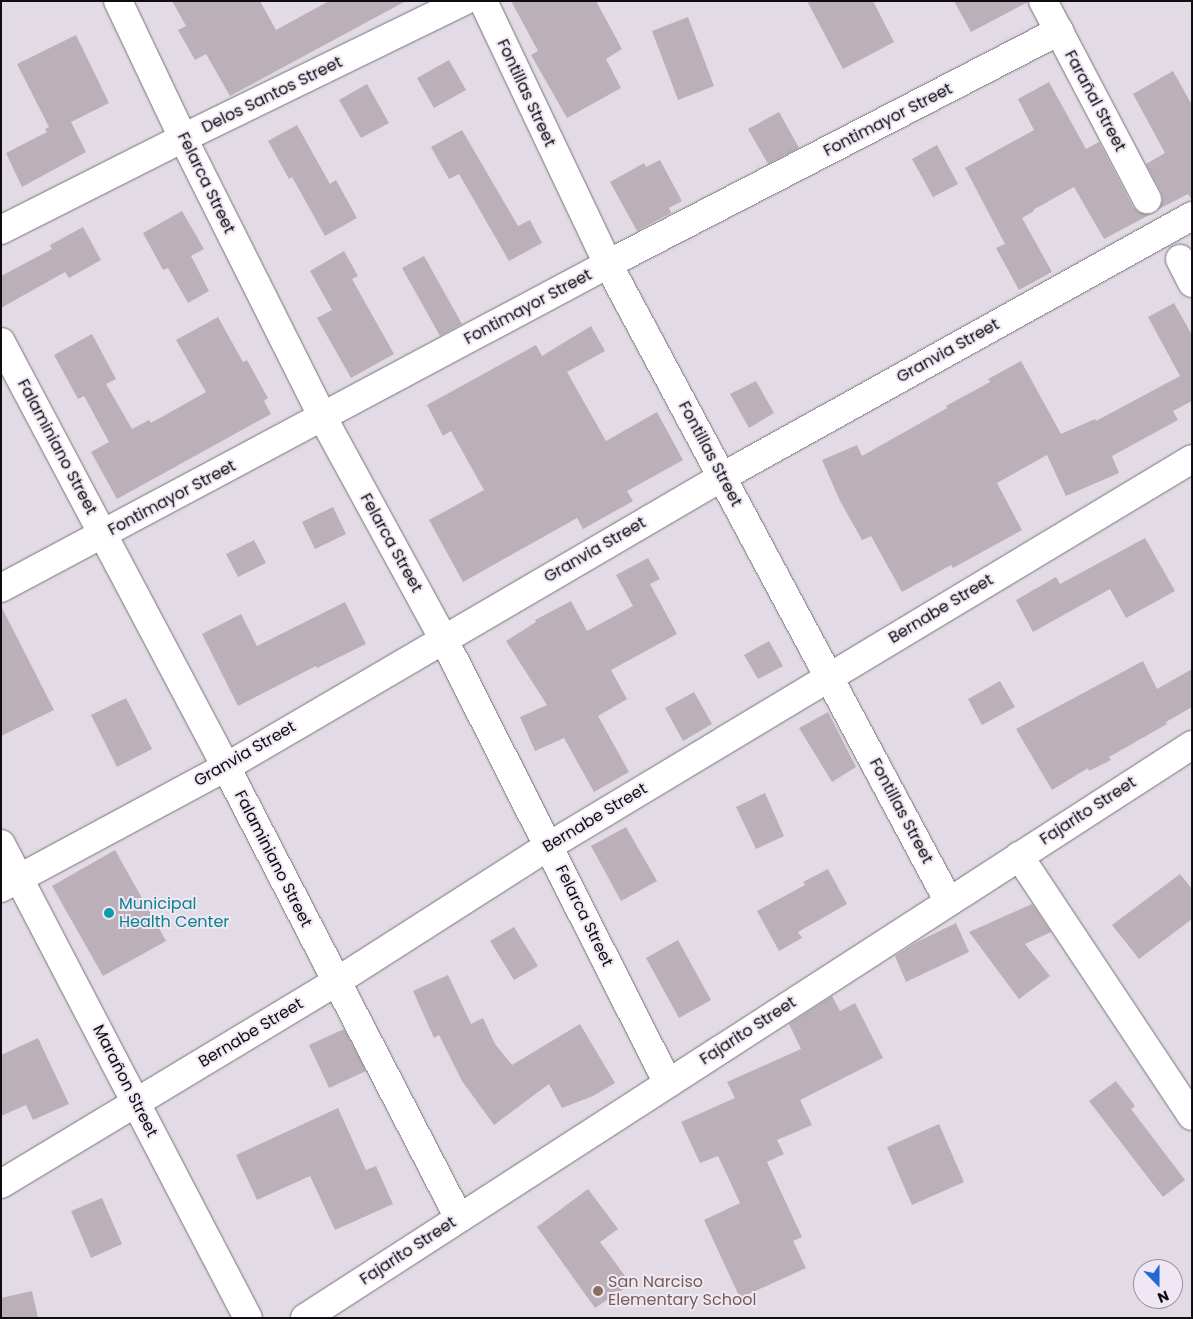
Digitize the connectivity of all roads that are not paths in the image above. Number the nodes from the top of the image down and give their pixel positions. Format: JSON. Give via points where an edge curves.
{"nodes":[{"id":1,"x":118,"y":1,"type":"edge"},
{"id":2,"x":464,"y":1,"type":"edge"},
{"id":3,"x":483,"y":1,"type":"edge"},
{"id":4,"x":1044,"y":1,"type":"edge"},
{"id":5,"x":1059,"y":31,"type":"junction"},
{"id":6,"x":184,"y":138,"type":"junction"},
{"id":7,"x":1147,"y":200,"type":"dead end"},
{"id":8,"x":1192,"y":216,"type":"edge"},
{"id":9,"x":1,"y":230,"type":"edge"},
{"id":10,"x":1180,"y":259,"type":"dead end"},
{"id":11,"x":608,"y":264,"type":"junction"},
{"id":12,"x":1192,"y":283,"type":"edge"},
{"id":13,"x":1,"y":342,"type":"edge"},
{"id":14,"x":323,"y":418,"type":"junction"},
{"id":15,"x":1192,"y":458,"type":"edge"},
{"id":16,"x":722,"y":478,"type":"junction"},
{"id":17,"x":104,"y":534,"type":"junction"},
{"id":18,"x":1,"y":588,"type":"edge"},
{"id":19,"x":443,"y":638,"type":"junction"},
{"id":20,"x":829,"y":676,"type":"junction"},
{"id":21,"x":1192,"y":745,"type":"edge"},
{"id":22,"x":226,"y":766,"type":"junction"},
{"id":23,"x":1,"y":844,"type":"edge"},
{"id":24,"x":549,"y":846,"type":"junction"},
{"id":25,"x":1019,"y":856,"type":"junction"},
{"id":26,"x":10,"y":883,"type":"edge"},
{"id":27,"x":949,"y":902,"type":"junction"},
{"id":28,"x":336,"y":982,"type":"junction"},
{"id":29,"x":668,"y":1084,"type":"junction"},
{"id":30,"x":136,"y":1101,"type":"junction"},
{"id":31,"x":1192,"y":1116,"type":"edge"},
{"id":32,"x":1,"y":1184,"type":"edge"},
{"id":33,"x":459,"y":1218,"type":"junction"},
{"id":34,"x":248,"y":1318,"type":"edge"},
{"id":35,"x":305,"y":1318,"type":"edge"}],
"edges":[{"from":1,"to":6,"type":"street","name":"Felarca Street"},
{"from":2,"to":6,"type":"street","name":"Delos Santos Street"},
{"from":3,"to":11,"type":"street","name":"Fontillas Street"},
{"from":4,"to":5,"type":"street","name":"Farañal Street"},
{"from":5,"to":7,"type":"street","name":"Farañal Street"},
{"from":5,"to":11,"type":"street","name":"Fontimayor Street"},
{"from":6,"to":9,"type":"street","name":"Delos Santos Street"},
{"from":6,"to":14,"type":"street","name":"Felarca Street"},
{"from":8,"to":16,"type":"street","name":"Granvia Street"},
{"from":10,"to":12,"type":"street"},
{"from":11,"to":14,"type":"street","name":"Fontimayor Street"},
{"from":11,"to":16,"type":"street","name":"Fontillas Street"},
{"from":13,"to":17,"type":"street","name":"Falaminiano Street"},
{"from":14,"to":17,"type":"street","name":"Fontimayor Street"},
{"from":14,"to":19,"type":"street","name":"Felarca Street"},
{"from":15,"to":20,"type":"street","name":"Bernabe Street"},
{"from":16,"to":19,"type":"street","name":"Granvia Street"},
{"from":16,"to":20,"type":"street","name":"Fontillas Street"},
{"from":17,"to":18,"type":"street","name":"Fontimayor Street"},
{"from":17,"to":22,"type":"street","name":"Falaminiano Street"},
{"from":19,"to":22,"type":"street","name":"Granvia Street"},
{"from":19,"to":24,"type":"street","name":"Felarca Street"},
{"from":20,"to":24,"type":"street","name":"Bernabe Street"},
{"from":20,"to":27,"type":"street","name":"Fontillas Street"},
{"from":21,"to":25,"type":"street","name":"Fajarito Street"},
{"from":22,"to":26,"type":"street","name":"Granvia Street"},
{"from":22,"to":28,"type":"street","name":"Falaminiano Street"},
{"from":23,"to":26,"type":"street","name":"Marañon Street"},
{"from":24,"to":28,"type":"street","name":"Bernabe Street"},
{"from":24,"to":29,"type":"street","name":"Felarca Street"},
{"from":25,"to":27,"type":"street","name":"Fajarito Street"},
{"from":25,"to":31,"type":"street"},
{"from":26,"to":30,"type":"street","name":"Marañon Street"},
{"from":27,"to":29,"type":"street","name":"Fajarito Street"},
{"from":28,"to":30,"type":"street","name":"Bernabe Street"},
{"from":28,"to":33,"type":"street","name":"Falaminiano Street"},
{"from":29,"to":33,"type":"street","name":"Fajarito Street"},
{"from":30,"to":32,"type":"street","name":"Bernabe Street"},
{"from":30,"to":34,"type":"street","name":"Marañon Street"},
{"from":33,"to":35,"type":"street","name":"Fajarito Street"}]}
